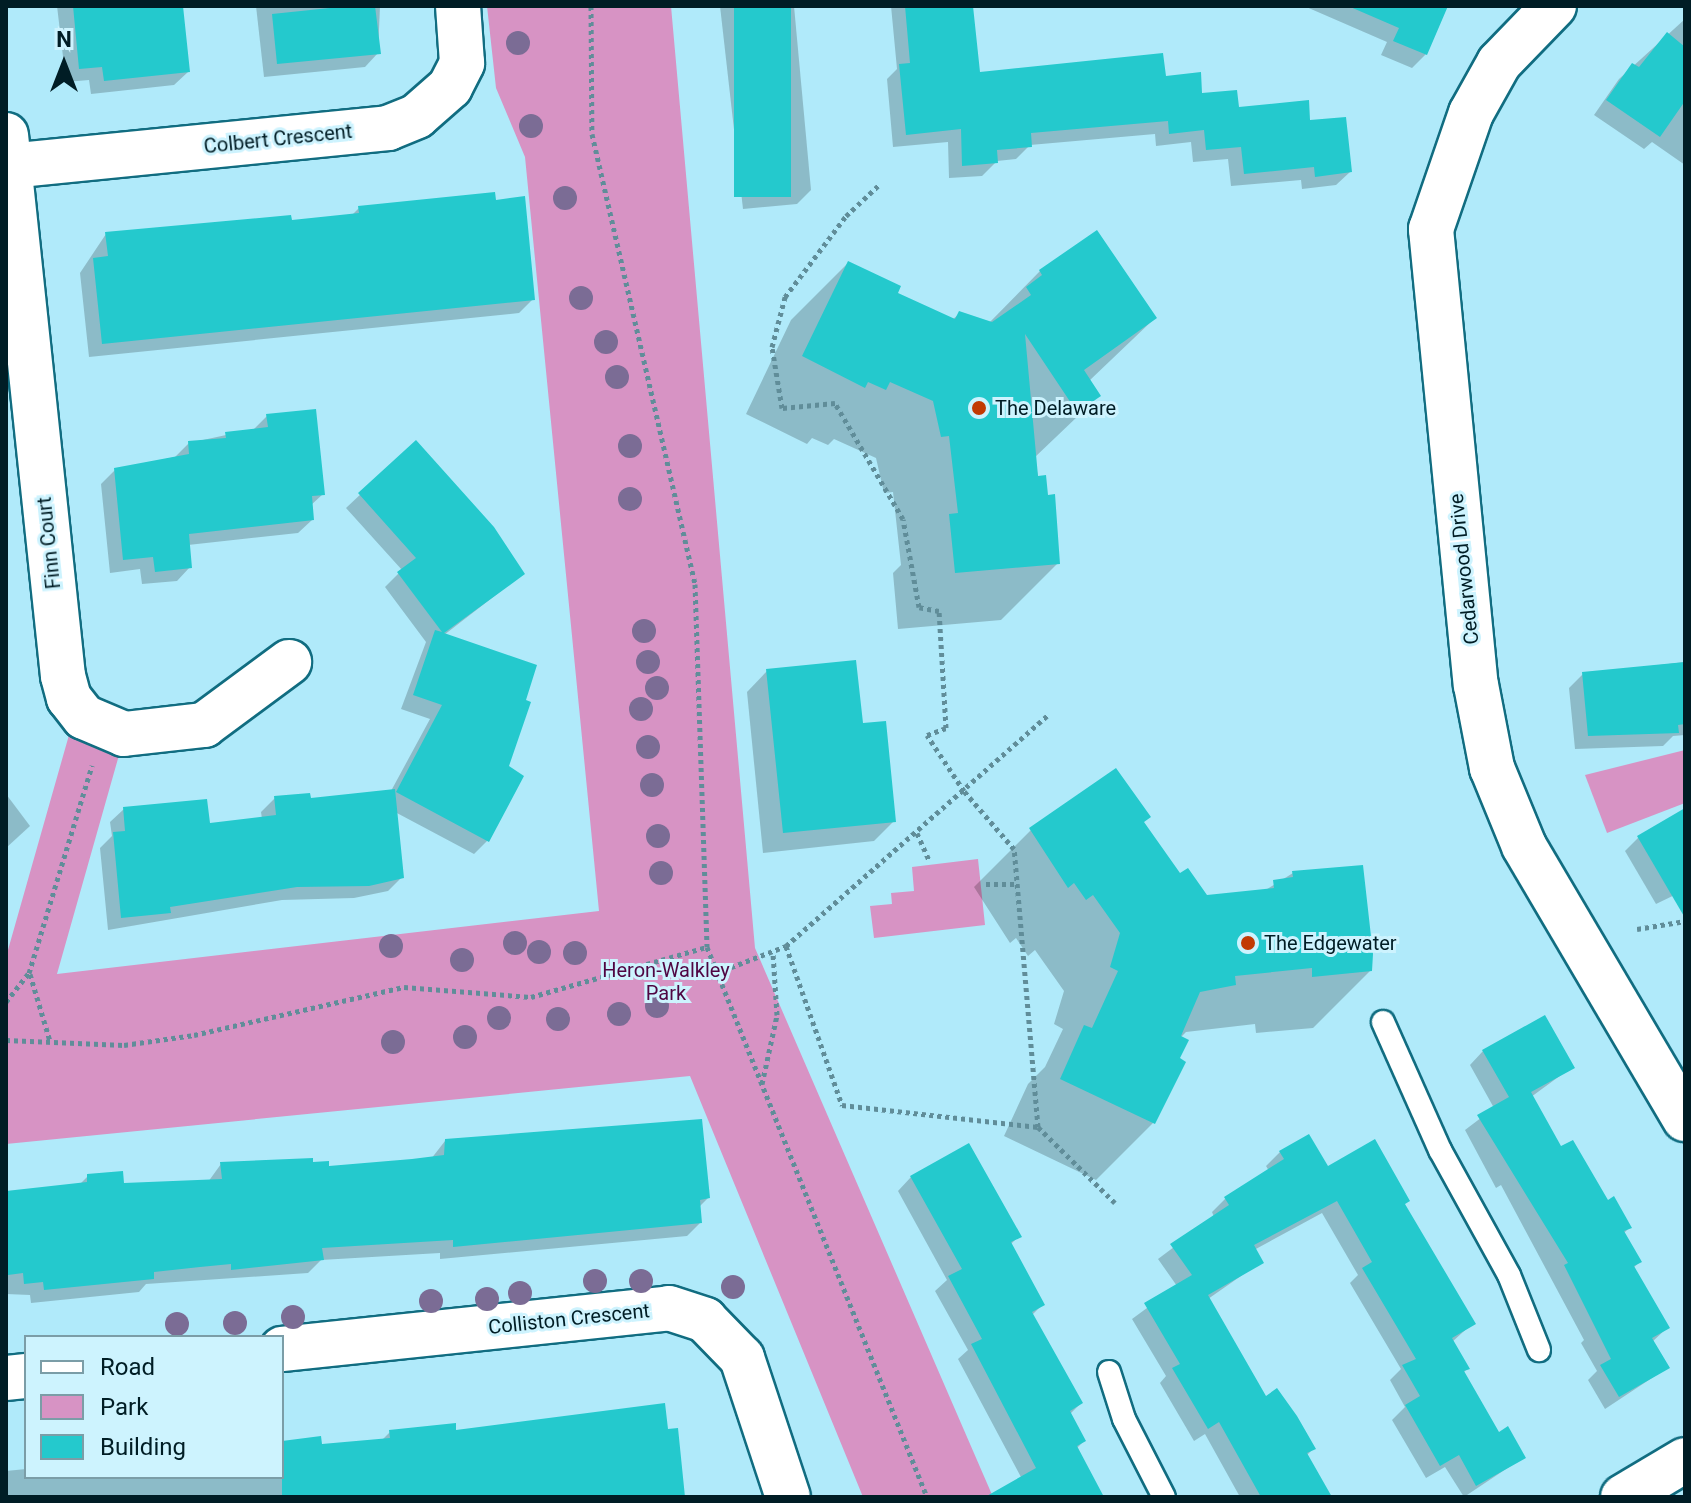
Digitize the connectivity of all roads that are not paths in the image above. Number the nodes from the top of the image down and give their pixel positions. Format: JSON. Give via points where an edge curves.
{"nodes":[{"id":1,"x":458,"y":6,"type":"edge"},
{"id":2,"x":1554,"y":6,"type":"edge"},
{"id":3,"x":8,"y":150,"type":"edge"},
{"id":4,"x":289,"y":662,"type":"dead end"},
{"id":5,"x":1383,"y":1022,"type":"dead end"},
{"id":6,"x":1685,"y":1119,"type":"edge"},
{"id":7,"x":284,"y":1349,"type":"edge"},
{"id":8,"x":1539,"y":1350,"type":"dead end"},
{"id":9,"x":1109,"y":1372,"type":"dead end"},
{"id":10,"x":1685,"y":1460,"type":"edge"},
{"id":11,"x":788,"y":1497,"type":"edge"},
{"id":12,"x":1164,"y":1497,"type":"edge"},
{"id":13,"x":1623,"y":1497,"type":"edge"}],
"edges":[{"from":1,"to":3,"type":"street","name":"Colbert Crescent","via":[[462,63],[450,87],[417,116],[388,128]]},
{"from":2,"to":6,"type":"street","name":"Cedarwood Drive","via":[[1499,63],[1471,113],[1459,135],[1431,229],[1476,685],[1492,768],[1524,846]]},
{"from":3,"to":4,"type":"street","name":"Finn Court","via":[[69,698],[84,717],[124,734],[204,725]]},
{"from":5,"to":8,"type":"lane","via":[[1440,1150],[1509,1275]]},
{"from":7,"to":11,"type":"street","name":"Colliston Crescent","via":[[669,1308],[705,1320],[742,1358]]},
{"from":9,"to":12,"type":"lane","via":[[1124,1419]]},
{"from":10,"to":13,"type":"street"}]}
